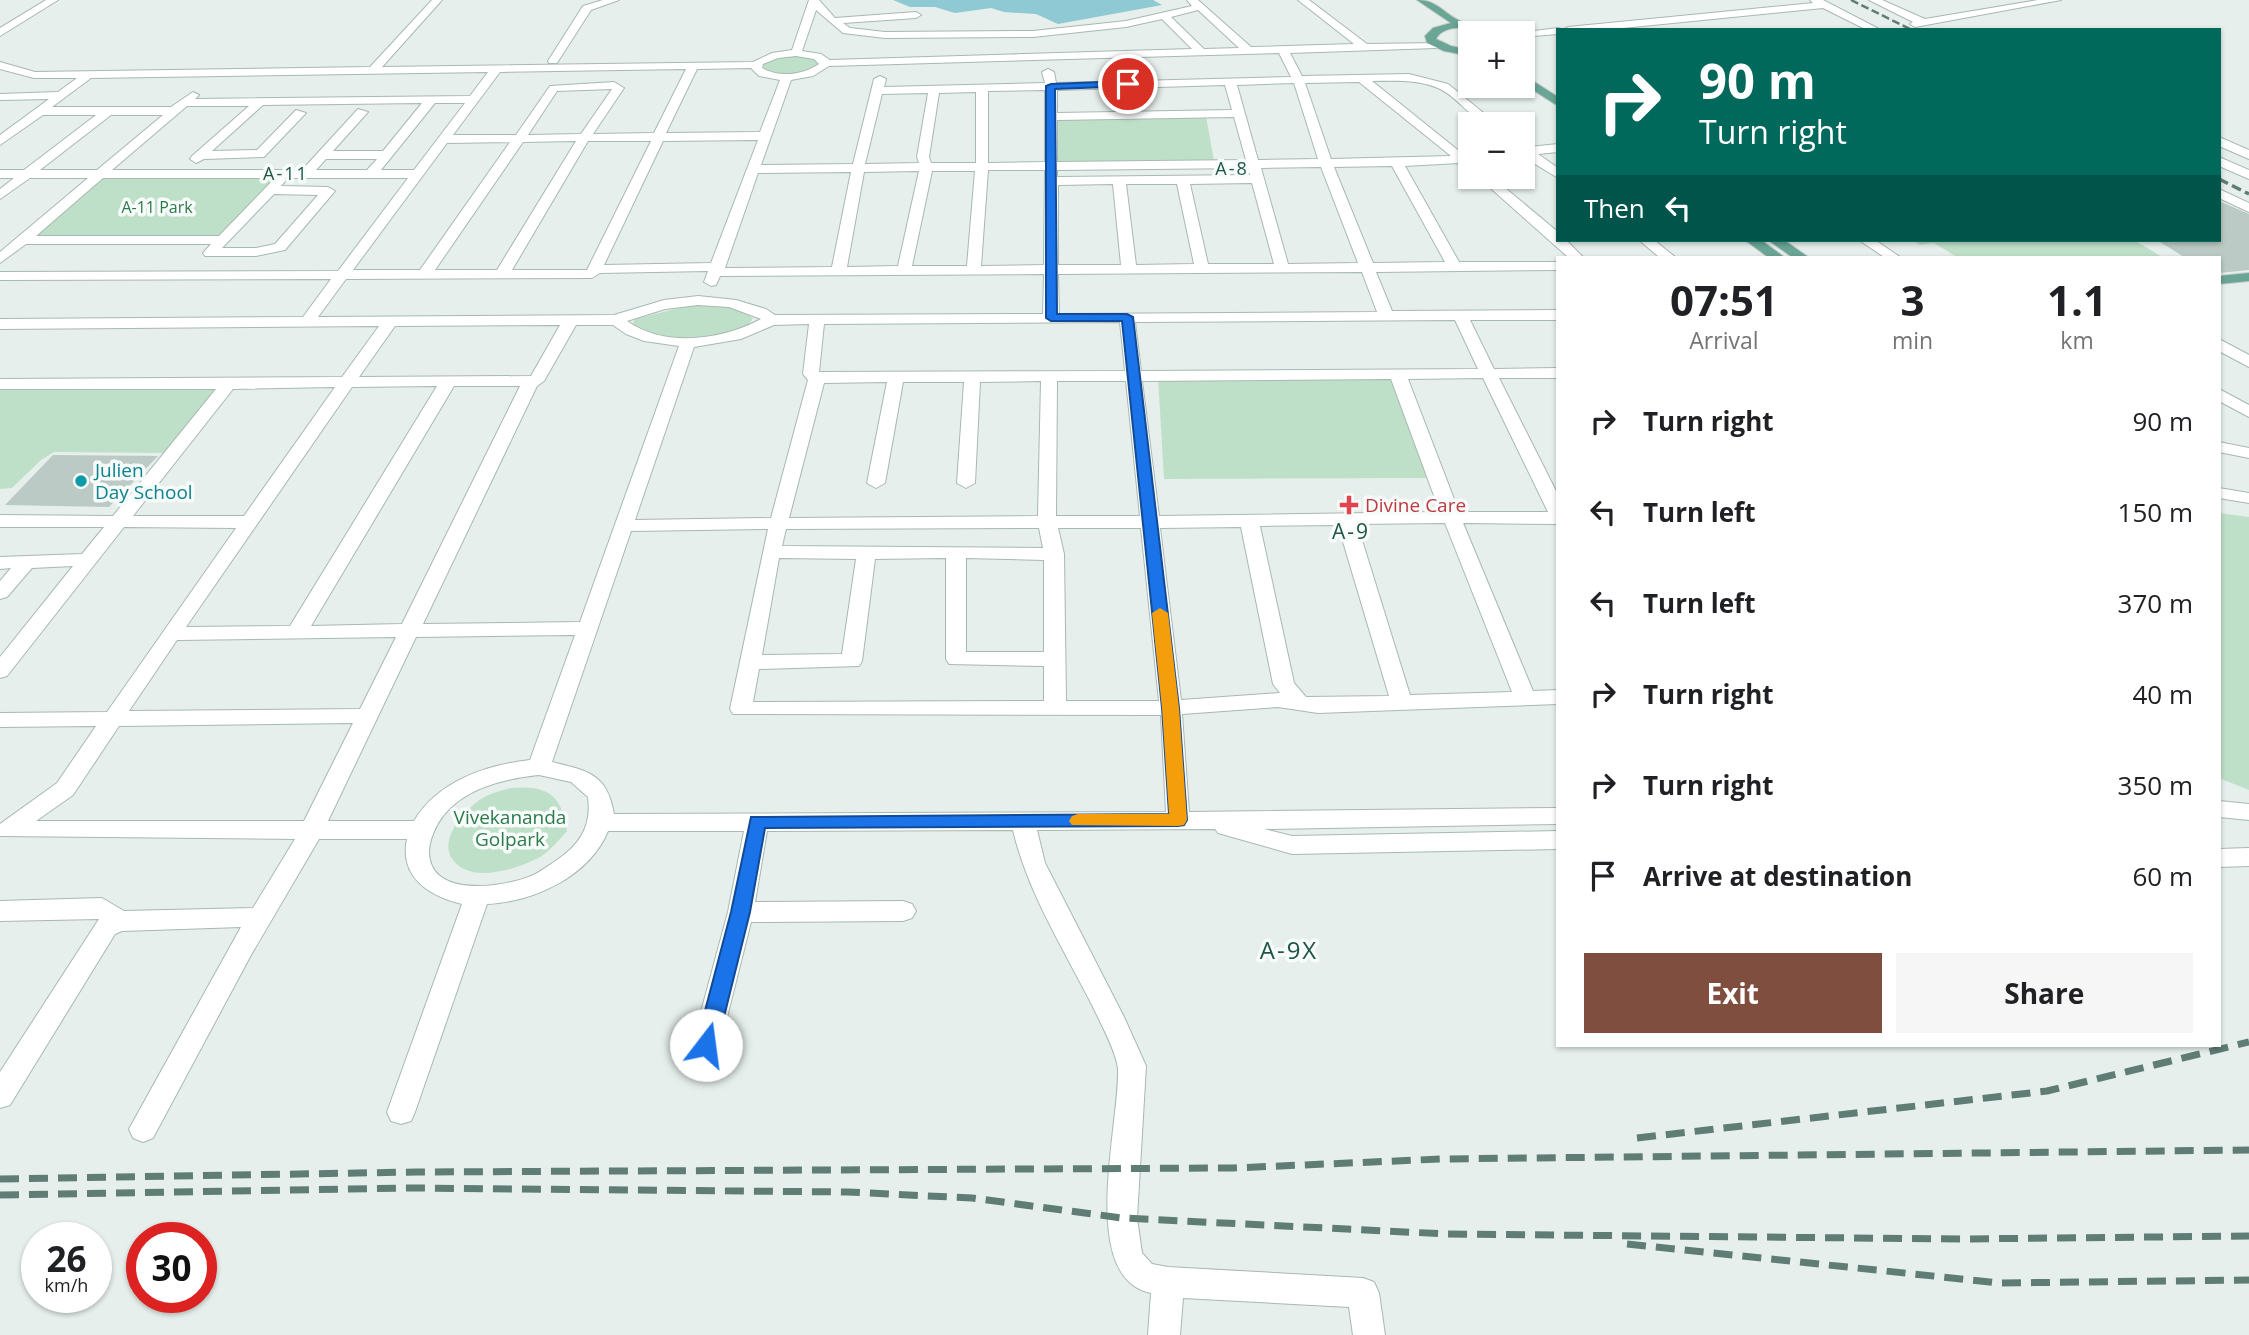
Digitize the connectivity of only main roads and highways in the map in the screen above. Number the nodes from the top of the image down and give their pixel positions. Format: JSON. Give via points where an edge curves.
{"nodes":[{"id":1,"x":1413,"y":0,"type":"edge"},
{"id":2,"x":1422,"y":0,"type":"edge"},
{"id":3,"x":1458,"y":23,"type":"edge"},
{"id":4,"x":1458,"y":26,"type":"edge"},
{"id":5,"x":1451,"y":27,"type":"junction"},
{"id":6,"x":1458,"y":50,"type":"edge"},
{"id":7,"x":1535,"y":75,"type":"edge"},
{"id":8,"x":1535,"y":86,"type":"edge"},
{"id":9,"x":1556,"y":90,"type":"edge"},
{"id":10,"x":1556,"y":102,"type":"edge"},
{"id":11,"x":1755,"y":242,"type":"edge"},
{"id":12,"x":1778,"y":242,"type":"edge"},
{"id":13,"x":1776,"y":256,"type":"edge"},
{"id":14,"x":1799,"y":256,"type":"edge"},
{"id":15,"x":2249,"y":277,"type":"edge"},
{"id":16,"x":2221,"y":280,"type":"edge"}],
"edges":[{"from":1,"to":5,"type":"main road"},
{"from":2,"to":3,"type":"main road"},
{"from":4,"to":5,"type":"main road"},
{"from":5,"to":6,"type":"main road","via":[[1430,36],[1436,45]]},
{"from":7,"to":9,"type":"main road"},
{"from":8,"to":10,"type":"main road"},
{"from":11,"to":13,"type":"main road"},
{"from":12,"to":14,"type":"main road"},
{"from":15,"to":16,"type":"main road"}]}
